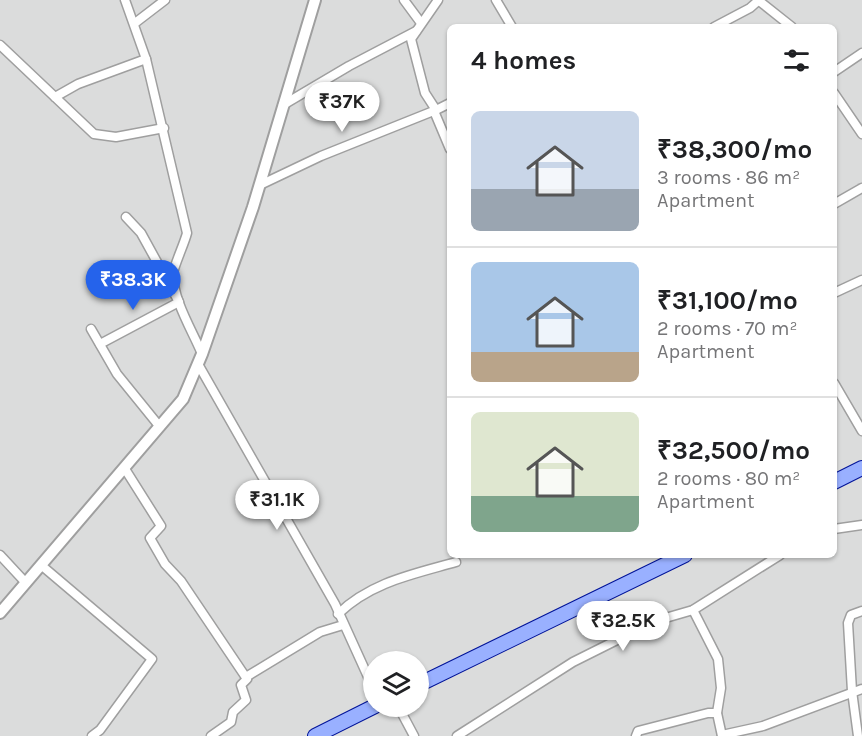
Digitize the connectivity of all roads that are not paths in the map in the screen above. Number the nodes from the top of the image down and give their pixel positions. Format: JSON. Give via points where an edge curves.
{"nodes":[{"id":1,"x":125,"y":0,"type":"edge"},
{"id":2,"x":165,"y":0,"type":"edge"},
{"id":3,"x":315,"y":0,"type":"edge"},
{"id":4,"x":404,"y":0,"type":"edge"},
{"id":5,"x":438,"y":0,"type":"edge"},
{"id":6,"x":496,"y":0,"type":"edge"},
{"id":7,"x":759,"y":0,"type":"edge"},
{"id":8,"x":135,"y":22,"type":"junction"},
{"id":9,"x":421,"y":23,"type":"junction"},
{"id":10,"x":510,"y":24,"type":"edge"},
{"id":11,"x":720,"y":24,"type":"edge"},
{"id":12,"x":788,"y":24,"type":"edge"},
{"id":13,"x":416,"y":31,"type":"junction"},
{"id":14,"x":0,"y":46,"type":"edge"},
{"id":15,"x":862,"y":53,"type":"edge"},
{"id":16,"x":146,"y":59,"type":"junction"},
{"id":17,"x":837,"y":70,"type":"edge"},
{"id":18,"x":55,"y":97,"type":"junction"},
{"id":19,"x":837,"y":97,"type":"edge"},
{"id":20,"x":284,"y":105,"type":"junction"},
{"id":21,"x":447,"y":105,"type":"edge"},
{"id":22,"x":435,"y":111,"type":"junction"},
{"id":23,"x":164,"y":128,"type":"junction"},
{"id":24,"x":862,"y":134,"type":"edge"},
{"id":25,"x":447,"y":141,"type":"edge"},
{"id":26,"x":260,"y":185,"type":"junction"},
{"id":27,"x":862,"y":188,"type":"edge"},
{"id":28,"x":837,"y":202,"type":"edge"},
{"id":29,"x":126,"y":217,"type":"dead end"},
{"id":30,"x":862,"y":280,"type":"edge"},
{"id":31,"x":837,"y":292,"type":"edge"},
{"id":32,"x":179,"y":302,"type":"junction"},
{"id":33,"x":91,"y":329,"type":"dead end"},
{"id":34,"x":100,"y":344,"type":"junction"},
{"id":35,"x":200,"y":359,"type":"junction"},
{"id":36,"x":837,"y":388,"type":"edge"},
{"id":37,"x":160,"y":427,"type":"junction"},
{"id":38,"x":862,"y":432,"type":"edge"},
{"id":39,"x":862,"y":468,"type":"edge"},
{"id":40,"x":125,"y":469,"type":"junction"},
{"id":41,"x":837,"y":480,"type":"edge"},
{"id":42,"x":862,"y":525,"type":"edge"},
{"id":43,"x":837,"y":529,"type":"edge"},
{"id":44,"x":0,"y":555,"type":"edge"},
{"id":45,"x":679,"y":558,"type":"edge"},
{"id":46,"x":775,"y":558,"type":"edge"},
{"id":47,"x":456,"y":562,"type":"dead end"},
{"id":48,"x":41,"y":565,"type":"junction"},
{"id":49,"x":26,"y":583,"type":"junction"},
{"id":50,"x":693,"y":610,"type":"junction"},
{"id":51,"x":862,"y":611,"type":"edge"},
{"id":52,"x":0,"y":613,"type":"edge"},
{"id":53,"x":338,"y":614,"type":"junction"},
{"id":54,"x":343,"y":625,"type":"junction"},
{"id":55,"x":363,"y":667,"type":"edge"},
{"id":56,"x":246,"y":677,"type":"junction"},
{"id":57,"x":429,"y":680,"type":"edge"},
{"id":58,"x":862,"y":689,"type":"edge"},
{"id":59,"x":852,"y":691,"type":"junction"},
{"id":60,"x":363,"y":712,"type":"edge"},
{"id":61,"x":717,"y":713,"type":"junction"},
{"id":62,"x":404,"y":717,"type":"edge"},
{"id":63,"x":859,"y":732,"type":"edge"},
{"id":64,"x":92,"y":736,"type":"edge"},
{"id":65,"x":210,"y":736,"type":"edge"},
{"id":66,"x":315,"y":736,"type":"edge"},
{"id":67,"x":414,"y":736,"type":"edge"},
{"id":68,"x":457,"y":736,"type":"edge"},
{"id":69,"x":636,"y":736,"type":"edge"},
{"id":70,"x":722,"y":736,"type":"edge"}],
"edges":[{"from":1,"to":8,"type":"street"},
{"from":2,"to":8,"type":"street"},
{"from":3,"to":20,"type":"street"},
{"from":4,"to":9,"type":"street"},
{"from":5,"to":9,"type":"street"},
{"from":6,"to":10,"type":"street"},
{"from":7,"to":11,"type":"street"},
{"from":7,"to":12,"type":"street"},
{"from":8,"to":16,"type":"street"},
{"from":9,"to":13,"type":"street"},
{"from":13,"to":20,"type":"street"},
{"from":13,"to":22,"type":"street","via":[[411,39],[414,58]]},
{"from":14,"to":18,"type":"street"},
{"from":15,"to":17,"type":"street"},
{"from":16,"to":18,"type":"street","via":[[78,84]]},
{"from":16,"to":23,"type":"street"},
{"from":18,"to":23,"type":"street","via":[[94,134],[116,137]]},
{"from":19,"to":24,"type":"street"},
{"from":20,"to":26,"type":"street"},
{"from":21,"to":22,"type":"street"},
{"from":22,"to":25,"type":"street"},
{"from":22,"to":26,"type":"street"},
{"from":23,"to":32,"type":"street","via":[[187,233],[173,272]]},
{"from":26,"to":35,"type":"street"},
{"from":27,"to":28,"type":"street"},
{"from":29,"to":32,"type":"street","via":[[141,233]]},
{"from":30,"to":31,"type":"street"},
{"from":32,"to":34,"type":"street"},
{"from":32,"to":35,"type":"street"},
{"from":33,"to":34,"type":"street"},
{"from":34,"to":37,"type":"street","via":[[117,374]]},
{"from":35,"to":37,"type":"street","via":[[183,399]]},
{"from":35,"to":53,"type":"street"},
{"from":36,"to":38,"type":"street"},
{"from":37,"to":40,"type":"street"},
{"from":39,"to":41,"type":"main road"},
{"from":40,"to":48,"type":"street"},
{"from":40,"to":56,"type":"street","via":[[161,526],[150,538],[165,564],[181,581]]},
{"from":42,"to":43,"type":"street"},
{"from":44,"to":49,"type":"street"},
{"from":45,"to":57,"type":"main road"},
{"from":46,"to":50,"type":"street"},
{"from":47,"to":53,"type":"street","via":[[392,580],[354,599]]},
{"from":48,"to":49,"type":"street"},
{"from":48,"to":64,"type":"street","via":[[152,659]]},
{"from":49,"to":52,"type":"street"},
{"from":50,"to":61,"type":"street","via":[[718,659],[721,688]]},
{"from":50,"to":68,"type":"street","via":[[655,621],[573,662]]},
{"from":51,"to":59,"type":"street","via":[[851,615],[848,623]]},
{"from":53,"to":54,"type":"street"},
{"from":54,"to":55,"type":"street"},
{"from":54,"to":56,"type":"street","via":[[320,632]]},
{"from":56,"to":65,"type":"street","via":[[241,685],[246,700],[233,712],[231,722]]},
{"from":58,"to":59,"type":"street"},
{"from":59,"to":63,"type":"street"},
{"from":59,"to":70,"type":"street","via":[[763,726]]},
{"from":60,"to":66,"type":"main road"},
{"from":61,"to":69,"type":"street","via":[[638,731]]},
{"from":61,"to":70,"type":"street"},
{"from":62,"to":67,"type":"street"}]}
